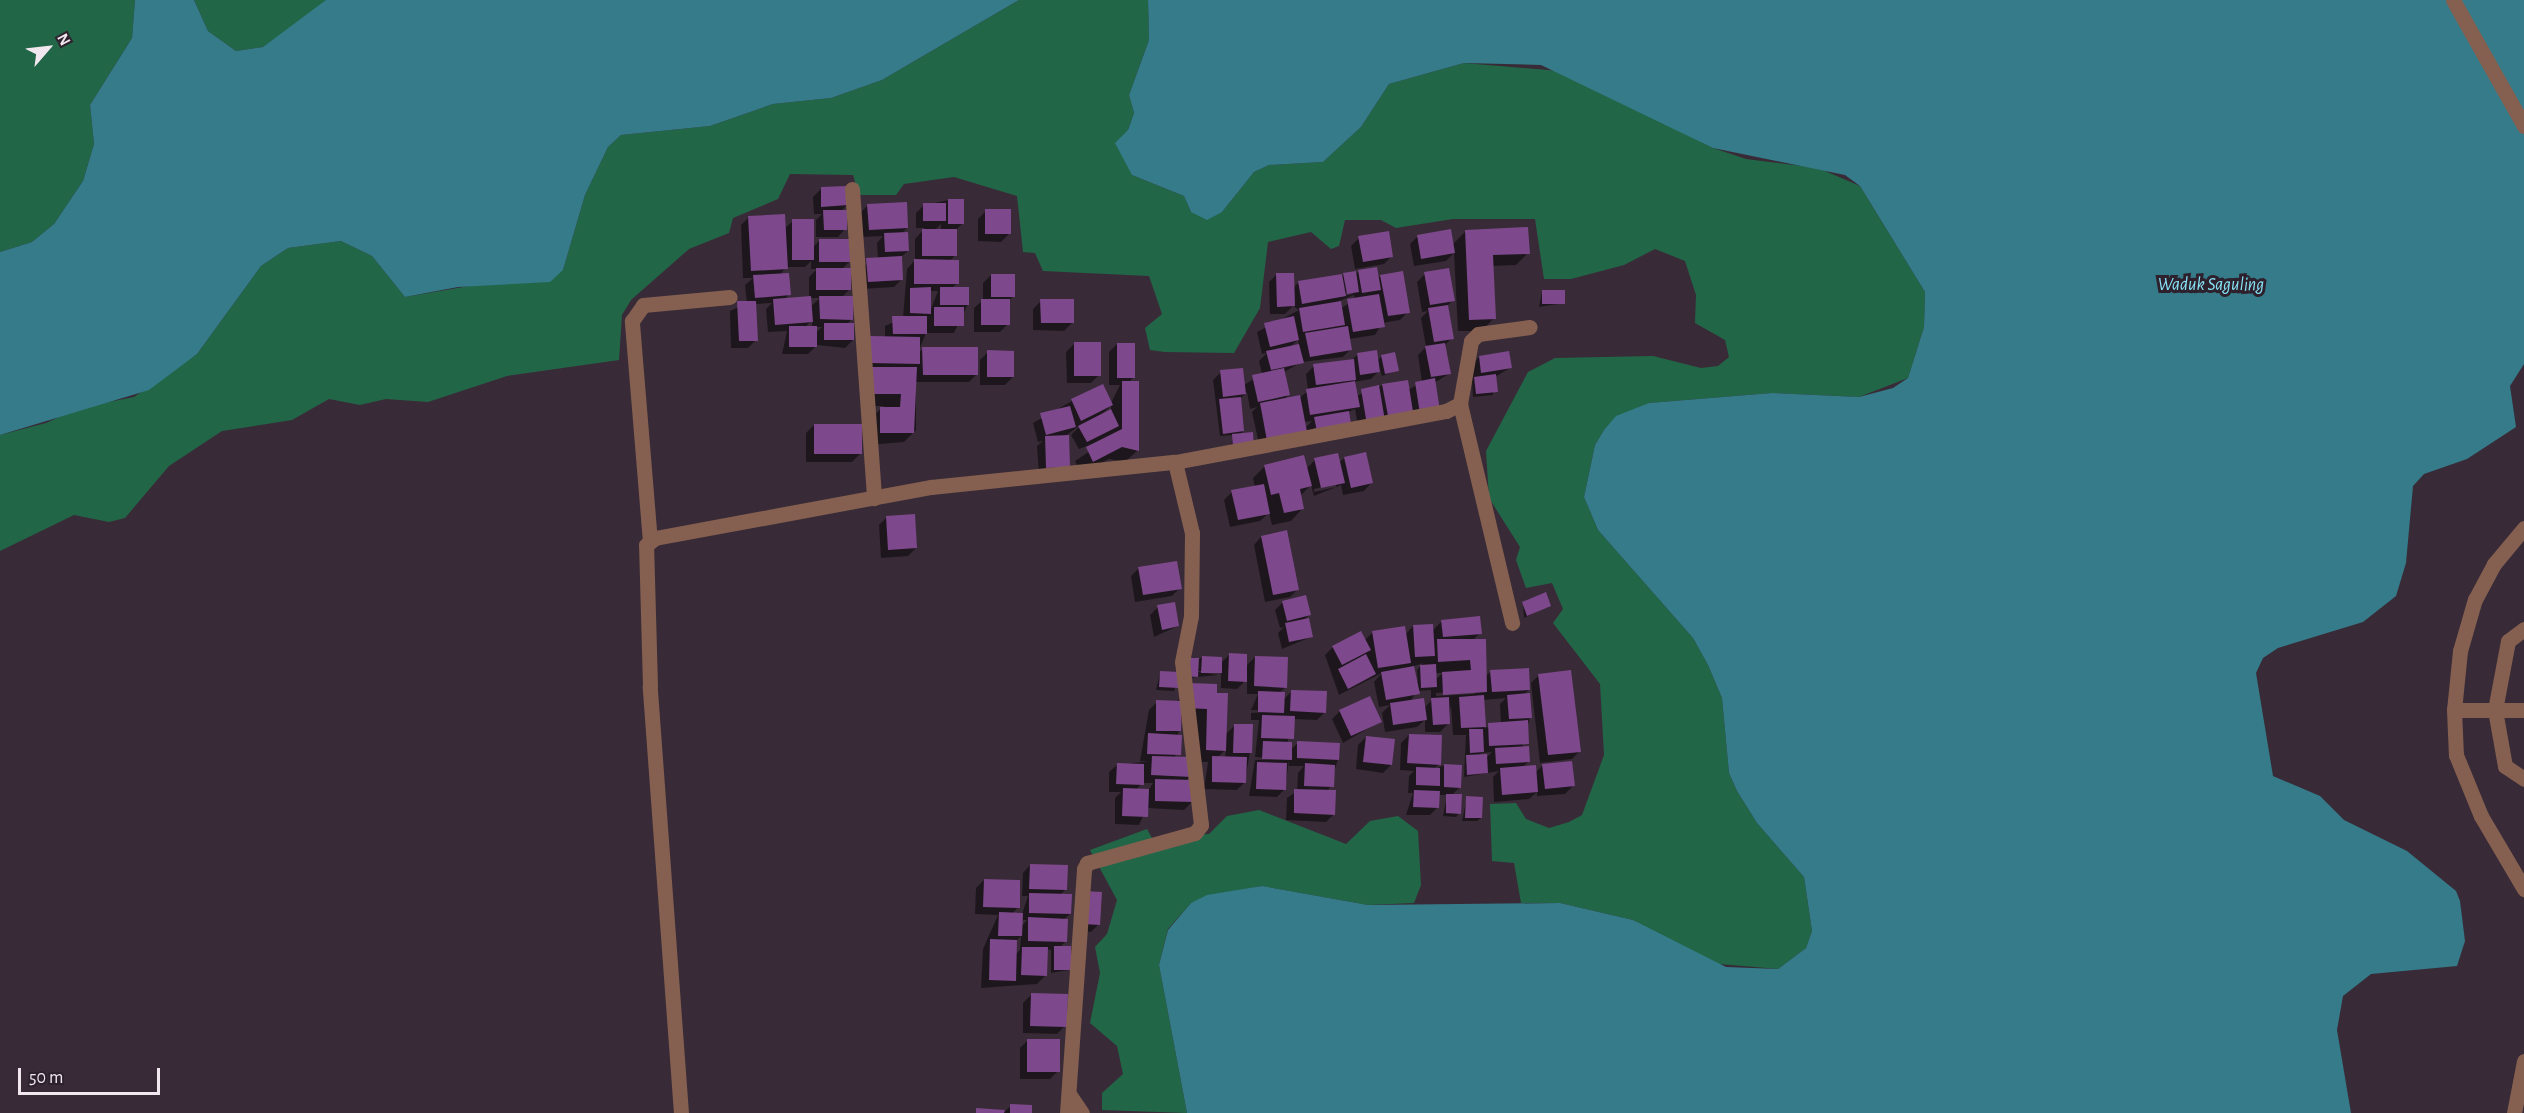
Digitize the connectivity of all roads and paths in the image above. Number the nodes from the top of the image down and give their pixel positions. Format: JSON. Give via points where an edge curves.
{"nodes":[{"id":1,"x":2453,"y":0,"type":"edge"},
{"id":2,"x":2524,"y":126,"type":"edge"},
{"id":3,"x":852,"y":189,"type":"dead end"},
{"id":4,"x":730,"y":297,"type":"dead end"},
{"id":5,"x":1530,"y":327,"type":"dead end"},
{"id":6,"x":1460,"y":404,"type":"junction"},
{"id":7,"x":1175,"y":462,"type":"junction"},
{"id":8,"x":874,"y":498,"type":"junction"},
{"id":9,"x":2524,"y":528,"type":"edge"},
{"id":10,"x":650,"y":542,"type":"junction"},
{"id":11,"x":1512,"y":622,"type":"dead end"},
{"id":12,"x":2524,"y":629,"type":"edge"},
{"id":13,"x":2454,"y":710,"type":"junction"},
{"id":14,"x":2495,"y":710,"type":"junction"},
{"id":15,"x":2524,"y":710,"type":"edge"},
{"id":16,"x":2524,"y":779,"type":"edge"},
{"id":17,"x":2524,"y":889,"type":"edge"},
{"id":18,"x":2524,"y":1061,"type":"edge"},
{"id":19,"x":1069,"y":1094,"type":"junction"},
{"id":20,"x":681,"y":1113,"type":"edge"},
{"id":21,"x":1067,"y":1113,"type":"edge"},
{"id":22,"x":1082,"y":1113,"type":"edge"},
{"id":23,"x":2514,"y":1113,"type":"edge"}],
"edges":[{"from":1,"to":2,"type":"street"},
{"from":3,"to":8,"type":"street"},
{"from":4,"to":10,"type":"street","via":[[643,304],[632,321]]},
{"from":5,"to":6,"type":"street","via":[[1478,334],[1471,341]]},
{"from":6,"to":7,"type":"street","via":[[1335,436]]},
{"from":6,"to":11,"type":"street"},
{"from":7,"to":8,"type":"street"},
{"from":7,"to":19,"type":"street","via":[[1190,508],[1193,542],[1191,616],[1182,662],[1201,825],[1195,833],[1087,863],[1084,869]]},
{"from":8,"to":10,"type":"street"},
{"from":9,"to":13,"type":"street","via":[[2494,564],[2475,599],[2460,651]]},
{"from":10,"to":20,"type":"street","via":[[645,555],[650,686]]},
{"from":12,"to":14,"type":"street","via":[[2508,641]]},
{"from":13,"to":14,"type":"street"},
{"from":13,"to":17,"type":"street","via":[[2456,754],[2481,816]]},
{"from":14,"to":15,"type":"street"},
{"from":14,"to":16,"type":"street","via":[[2505,766]]},
{"from":18,"to":23,"type":"street"},
{"from":19,"to":21,"type":"street"},
{"from":19,"to":22,"type":"street"}]}
